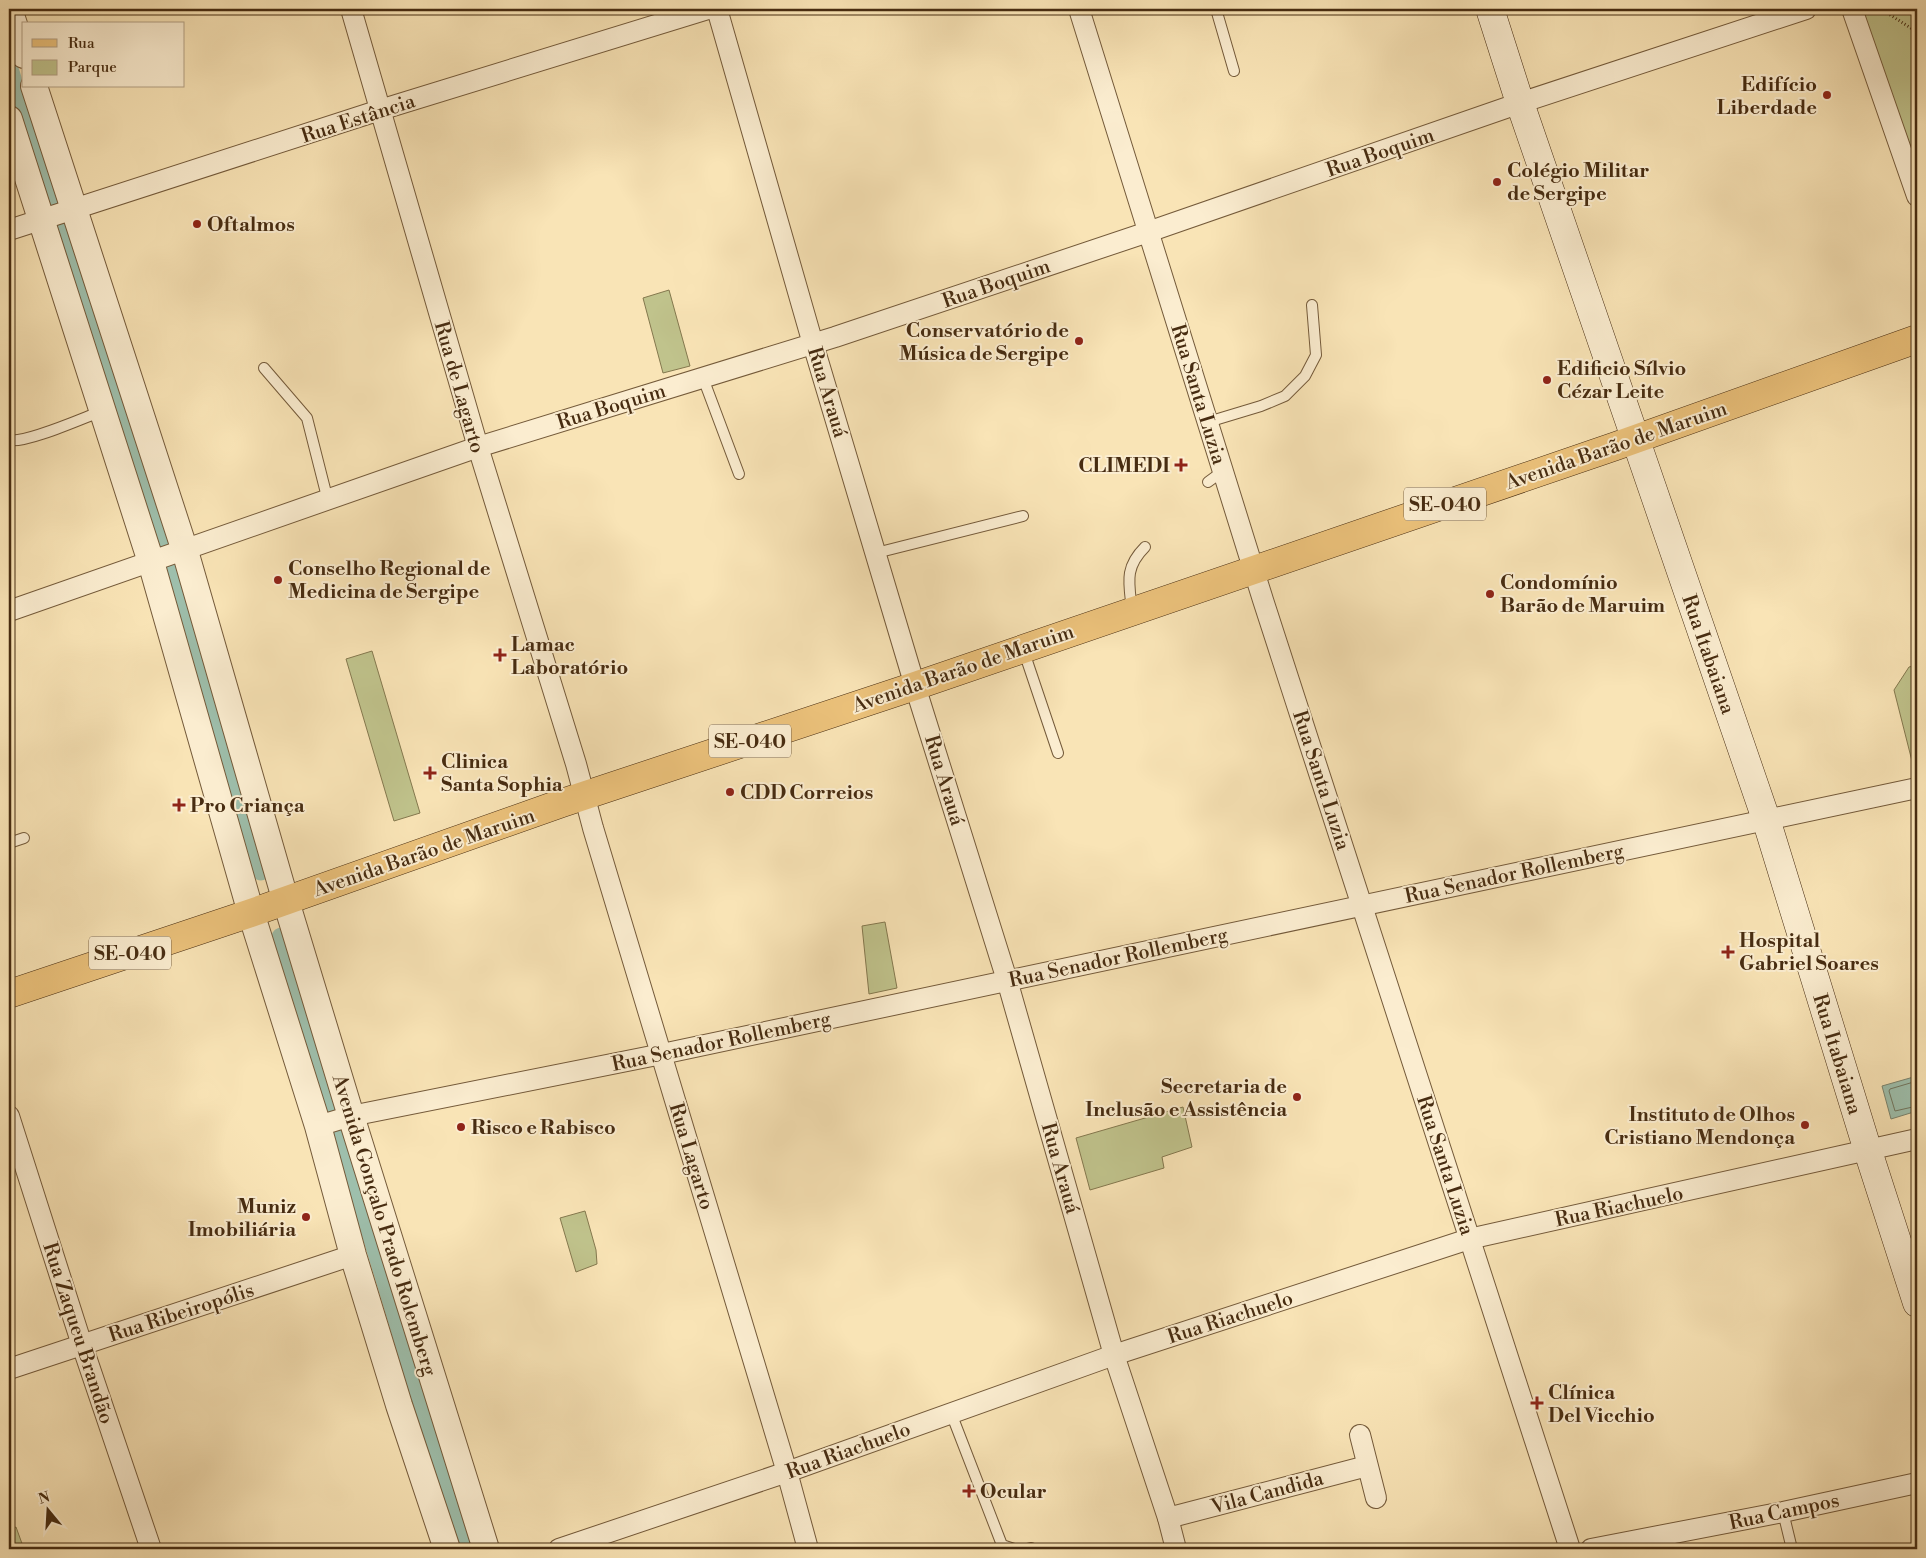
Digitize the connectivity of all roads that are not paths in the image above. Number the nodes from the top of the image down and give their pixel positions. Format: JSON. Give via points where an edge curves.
{"nodes":[{"id":1,"x":9,"y":9,"type":"edge"},
{"id":2,"x":351,"y":9,"type":"edge"},
{"id":3,"x":708,"y":9,"type":"edge"},
{"id":4,"x":717,"y":9,"type":"edge"},
{"id":5,"x":1079,"y":9,"type":"edge"},
{"id":6,"x":1216,"y":9,"type":"edge"},
{"id":7,"x":1490,"y":9,"type":"edge"},
{"id":8,"x":1806,"y":9,"type":"edge"},
{"id":9,"x":1852,"y":9,"type":"edge"},
{"id":10,"x":22,"y":49,"type":"edge"},
{"id":11,"x":1234,"y":71,"type":"dead end"},
{"id":12,"x":34,"y":88,"type":"edge"},
{"id":13,"x":1520,"y":103,"type":"junction"},
{"id":14,"x":380,"y":110,"type":"junction"},
{"id":15,"x":9,"y":119,"type":"edge"},
{"id":16,"x":1917,"y":196,"type":"edge"},
{"id":17,"x":57,"y":215,"type":"junction"},
{"id":18,"x":9,"y":230,"type":"edge"},
{"id":19,"x":1148,"y":232,"type":"junction"},
{"id":20,"x":1312,"y":304,"type":"dead end"},
{"id":21,"x":1917,"y":339,"type":"edge"},
{"id":22,"x":813,"y":344,"type":"junction"},
{"id":23,"x":264,"y":368,"type":"dead end"},
{"id":24,"x":702,"y":378,"type":"junction"},
{"id":25,"x":103,"y":411,"type":"junction"},
{"id":26,"x":1208,"y":422,"type":"junction"},
{"id":27,"x":1636,"y":438,"type":"junction"},
{"id":28,"x":9,"y":440,"type":"edge"},
{"id":29,"x":478,"y":447,"type":"junction"},
{"id":30,"x":739,"y":474,"type":"dead end"},
{"id":31,"x":331,"y":499,"type":"junction"},
{"id":32,"x":1023,"y":516,"type":"dead end"},
{"id":33,"x":1145,"y":547,"type":"dead end"},
{"id":34,"x":876,"y":553,"type":"junction"},
{"id":35,"x":168,"y":557,"type":"junction"},
{"id":36,"x":1254,"y":569,"type":"junction"},
{"id":37,"x":9,"y":611,"type":"edge"},
{"id":38,"x":1132,"y":611,"type":"junction"},
{"id":39,"x":1023,"y":648,"type":"junction"},
{"id":40,"x":915,"y":686,"type":"junction"},
{"id":41,"x":1058,"y":753,"type":"dead end"},
{"id":42,"x":576,"y":764,"type":"joint"},
{"id":43,"x":1917,"y":788,"type":"edge"},
{"id":44,"x":585,"y":796,"type":"junction"},
{"id":45,"x":1766,"y":819,"type":"junction"},
{"id":46,"x":24,"y":838,"type":"dead end"},
{"id":47,"x":9,"y":843,"type":"edge"},
{"id":48,"x":284,"y":894,"type":"junction"},
{"id":49,"x":249,"y":906,"type":"junction"},
{"id":50,"x":1363,"y":906,"type":"junction"},
{"id":51,"x":1007,"y":980,"type":"junction"},
{"id":52,"x":9,"y":994,"type":"edge"},
{"id":53,"x":662,"y":1054,"type":"junction"},
{"id":54,"x":9,"y":1116,"type":"edge"},
{"id":55,"x":335,"y":1121,"type":"junction"},
{"id":56,"x":1917,"y":1139,"type":"edge"},
{"id":57,"x":1868,"y":1151,"type":"junction"},
{"id":58,"x":1469,"y":1239,"type":"junction"},
{"id":59,"x":353,"y":1255,"type":"junction"},
{"id":60,"x":1917,"y":1303,"type":"edge"},
{"id":61,"x":82,"y":1345,"type":"junction"},
{"id":62,"x":1114,"y":1354,"type":"junction"},
{"id":63,"x":9,"y":1369,"type":"edge"},
{"id":64,"x":951,"y":1413,"type":"junction"},
{"id":65,"x":1360,"y":1435,"type":"dead end"},
{"id":66,"x":1367,"y":1466,"type":"junction"},
{"id":67,"x":787,"y":1472,"type":"junction"},
{"id":68,"x":1917,"y":1483,"type":"edge"},
{"id":69,"x":1376,"y":1498,"type":"dead end"},
{"id":70,"x":1783,"y":1512,"type":"junction"},
{"id":71,"x":1168,"y":1518,"type":"junction"},
{"id":72,"x":151,"y":1549,"type":"edge"},
{"id":73,"x":448,"y":1549,"type":"edge"},
{"id":74,"x":486,"y":1549,"type":"edge"},
{"id":75,"x":559,"y":1549,"type":"edge"},
{"id":76,"x":808,"y":1549,"type":"edge"},
{"id":77,"x":1014,"y":1549,"type":"edge"},
{"id":78,"x":1176,"y":1549,"type":"edge"},
{"id":79,"x":1570,"y":1549,"type":"edge"},
{"id":80,"x":1591,"y":1549,"type":"edge"},
{"id":81,"x":1792,"y":1549,"type":"edge"}],
"edges":[{"from":1,"to":10,"type":"street"},
{"from":2,"to":14,"type":"street","name":"Rua de Lagarto"},
{"from":3,"to":14,"type":"street","name":"Rua Estância"},
{"from":4,"to":22,"type":"street","name":"Rua Arauá"},
{"from":5,"to":19,"type":"street","name":"Rua Santa Luzia"},
{"from":6,"to":11,"type":"lane"},
{"from":7,"to":13,"type":"main road","name":"Rua Itabaiana"},
{"from":8,"to":13,"type":"street","name":"Rua Boquim"},
{"from":9,"to":16,"type":"street"},
{"from":12,"to":17,"type":"street"},
{"from":13,"to":19,"type":"street","name":"Rua Boquim"},
{"from":13,"to":27,"type":"main road","name":"Rua Itabaiana"},
{"from":14,"to":17,"type":"street","name":"Rua Estância"},
{"from":14,"to":29,"type":"street","name":"Rua de Lagarto"},
{"from":15,"to":17,"type":"street"},
{"from":17,"to":18,"type":"street","name":"Rua Estância"},
{"from":17,"to":25,"type":"street"},
{"from":17,"to":35,"type":"street"},
{"from":19,"to":22,"type":"street","name":"Rua Boquim"},
{"from":19,"to":26,"type":"street","name":"Rua Santa Luzia"},
{"from":20,"to":26,"type":"lane","via":[[1316,355],[1305,376],[1285,396]]},
{"from":21,"to":27,"type":"main road","name":"Avenida Barão de Maruim","number":"SE-040"},
{"from":22,"to":24,"type":"street","name":"Rua Boquim"},
{"from":22,"to":34,"type":"street","name":"Rua Arauá"},
{"from":23,"to":31,"type":"lane","via":[[307,418],[326,494]]},
{"from":24,"to":29,"type":"street","name":"Rua Boquim"},
{"from":24,"to":30,"type":"lane"},
{"from":25,"to":28,"type":"lane","via":[[29,438]]},
{"from":25,"to":35,"type":"street"},
{"from":26,"to":36,"type":"street","name":"Rua Santa Luzia","via":[[1216,476]]},
{"from":27,"to":36,"type":"main road","name":"Avenida Barão de Maruim","number":"SE-040"},
{"from":27,"to":45,"type":"main road","name":"Rua Itabaiana"},
{"from":29,"to":31,"type":"street","name":"Rua Boquim"},
{"from":29,"to":42,"type":"street","name":"Rua de Lagarto"},
{"from":31,"to":35,"type":"street","name":"Rua Boquim"},
{"from":32,"to":34,"type":"lane"},
{"from":33,"to":38,"type":"lane","via":[[1137,555],[1128,578]]},
{"from":34,"to":40,"type":"street","name":"Rua Arauá"},
{"from":35,"to":37,"type":"street","name":"Rua Boquim"},
{"from":35,"to":48,"type":"street","name":"Avenida Gonçalo Prado Rolemberg"},
{"from":35,"to":49,"type":"street","name":"Avenida Gonçalo Prado Rolemberg"},
{"from":36,"to":38,"type":"main road","name":"Avenida Barão de Maruim","number":"SE-040"},
{"from":36,"to":50,"type":"street","name":"Rua Santa Luzia"},
{"from":38,"to":39,"type":"main road","name":"Avenida Barão de Maruim","number":"SE-040"},
{"from":39,"to":40,"type":"main road","name":"Avenida Barão de Maruim","number":"SE-040"},
{"from":39,"to":41,"type":"lane"},
{"from":40,"to":44,"type":"main road","name":"Avenida Barão de Maruim","number":"SE-040"},
{"from":40,"to":51,"type":"street","name":"Rua Arauá"},
{"from":42,"to":44,"type":"street","name":"Rua Lagarto"},
{"from":43,"to":45,"type":"street","name":"Rua Senador Rollemberg"},
{"from":44,"to":48,"type":"main road","name":"Avenida Barão de Maruim","number":"SE-040"},
{"from":44,"to":53,"type":"street","name":"Rua Lagarto"},
{"from":45,"to":50,"type":"street","name":"Rua Senador Rollemberg"},
{"from":45,"to":57,"type":"main road","name":"Rua Itabaiana"},
{"from":46,"to":47,"type":"lane"},
{"from":48,"to":49,"type":"main road","name":"Avenida Barão de Maruim"},
{"from":48,"to":55,"type":"street","name":"Avenida Gonçalo Prado Rolemberg"},
{"from":49,"to":52,"type":"main road","name":"Avenida Barão de Maruim","number":"SE-040"},
{"from":49,"to":55,"type":"street","name":"Avenida Gonçalo Prado Rolemberg"},
{"from":50,"to":51,"type":"street","name":"Rua Senador Rollemberg"},
{"from":50,"to":58,"type":"street","name":"Rua Santa Luzia"},
{"from":51,"to":53,"type":"street","name":"Rua Senador Rollemberg"},
{"from":51,"to":62,"type":"street","name":"Rua Arauá"},
{"from":53,"to":55,"type":"street","name":"Rua Senador Rollemberg"},
{"from":53,"to":67,"type":"street","name":"Rua Lagarto"},
{"from":54,"to":61,"type":"street","name":"Rua Zaqueu Brandão"},
{"from":55,"to":59,"type":"street","name":"Avenida Gonçalo Prado Rolemberg"},
{"from":55,"to":74,"type":"street","name":"Avenida Gonçalo Prado Rolemberg"},
{"from":56,"to":57,"type":"street","name":"Rua Riachuelo"},
{"from":57,"to":58,"type":"street","name":"Rua Riachuelo"},
{"from":57,"to":60,"type":"main road","name":"Rua Itabaiana"},
{"from":58,"to":62,"type":"street","name":"Rua Riachuelo"},
{"from":58,"to":79,"type":"street","name":"Rua Santa Luzia"},
{"from":59,"to":61,"type":"street","name":"Rua Ribeiropólis"},
{"from":59,"to":73,"type":"street","name":"Avenida Gonçalo Prado Rolemberg"},
{"from":61,"to":63,"type":"street","name":"Rua Ribeiropólis"},
{"from":61,"to":72,"type":"street","name":"Rua Zaqueu Brandão"},
{"from":62,"to":64,"type":"street","name":"Rua Riachuelo"},
{"from":62,"to":71,"type":"street","name":"Rua Arauá"},
{"from":64,"to":67,"type":"street","name":"Rua Riachuelo"},
{"from":64,"to":77,"type":"lane","via":[[1002,1545]]},
{"from":65,"to":66,"type":"street"},
{"from":66,"to":69,"type":"street"},
{"from":66,"to":71,"type":"street","name":"Vila Candida"},
{"from":67,"to":75,"type":"street","name":"Rua Riachuelo"},
{"from":67,"to":76,"type":"street","name":"Rua Lagarto"},
{"from":68,"to":70,"type":"street","name":"Rua Campos"},
{"from":70,"to":80,"type":"street","name":"Rua Campos"},
{"from":70,"to":81,"type":"lane"},
{"from":71,"to":78,"type":"street","name":"Rua Arauá"}]}
